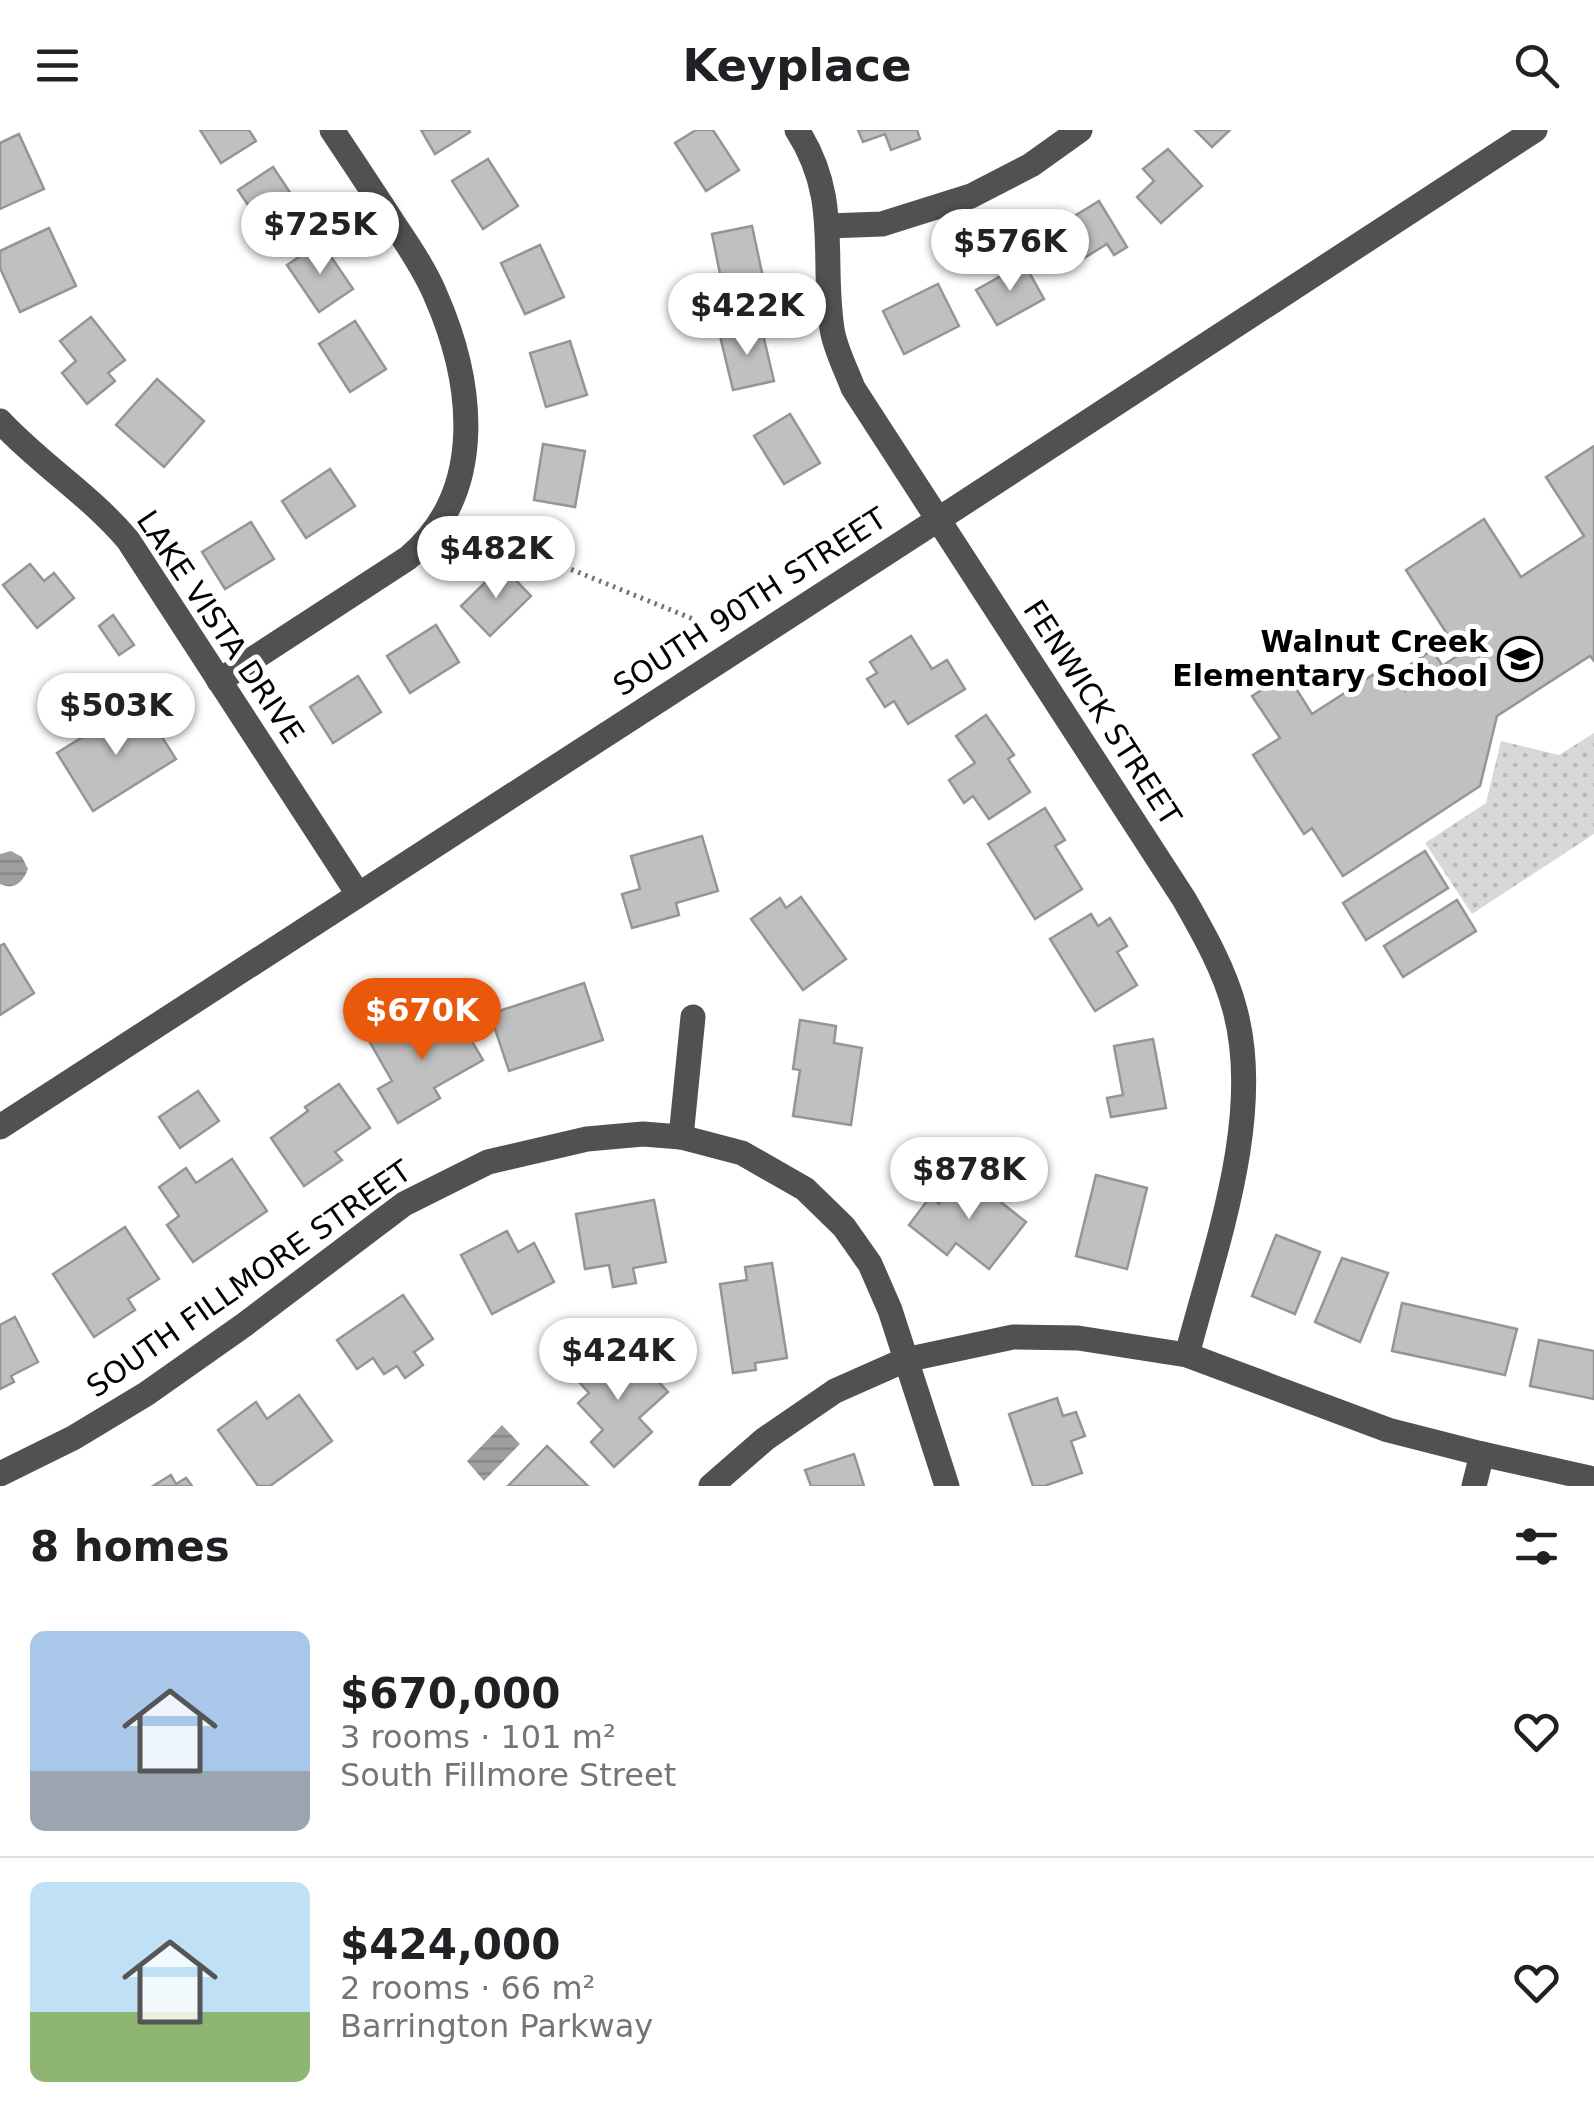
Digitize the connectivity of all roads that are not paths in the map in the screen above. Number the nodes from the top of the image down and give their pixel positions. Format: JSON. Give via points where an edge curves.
{"nodes":[{"id":1,"x":332,"y":130,"type":"edge"},
{"id":2,"x":797,"y":130,"type":"edge"},
{"id":3,"x":1080,"y":130,"type":"edge"},
{"id":4,"x":1534,"y":130,"type":"edge"},
{"id":5,"x":828,"y":226,"type":"junction"},
{"id":6,"x":0,"y":421,"type":"edge"},
{"id":7,"x":939,"y":519,"type":"junction"},
{"id":8,"x":218,"y":680,"type":"junction"},
{"id":9,"x":358,"y":894,"type":"junction"},
{"id":10,"x":693,"y":1017,"type":"dead end"},
{"id":11,"x":0,"y":1127,"type":"edge"},
{"id":12,"x":682,"y":1137,"type":"junction"},
{"id":13,"x":1186,"y":1355,"type":"junction"},
{"id":14,"x":905,"y":1360,"type":"junction"},
{"id":15,"x":1482,"y":1454,"type":"junction"},
{"id":16,"x":0,"y":1474,"type":"edge"},
{"id":17,"x":1594,"y":1480,"type":"edge"},
{"id":18,"x":711,"y":1486,"type":"edge"},
{"id":19,"x":947,"y":1486,"type":"edge"},
{"id":20,"x":1474,"y":1486,"type":"edge"}],
"edges":[{"from":1,"to":8,"type":"street","via":[[434,292],[461,372],[465,452],[449,508],[424,544]]},
{"from":2,"to":5,"type":"street","name":"FENWICK STREET","via":[[823,186]]},
{"from":3,"to":5,"type":"street","via":[[971,196],[882,224]]},
{"from":4,"to":7,"type":"street","name":"SOUTH 90TH STREET"},
{"from":5,"to":7,"type":"street","name":"FENWICK STREET","via":[[832,331],[853,388]]},
{"from":6,"to":8,"type":"street","name":"LAKE VISTA DRIVE","via":[[112,521]]},
{"from":7,"to":9,"type":"street","name":"SOUTH 90TH STREET"},
{"from":7,"to":13,"type":"street","name":"FENWICK STREET","via":[[1184,899],[1235,1010],[1244,1080],[1237,1162]]},
{"from":8,"to":9,"type":"street","name":"LAKE VISTA DRIVE"},
{"from":9,"to":11,"type":"street","name":"SOUTH 90TH STREET"},
{"from":10,"to":12,"type":"street"},
{"from":12,"to":14,"type":"street","name":"SOUTH FILLMORE STREET","via":[[742,1153],[805,1190],[844,1227],[870,1264]]},
{"from":12,"to":16,"type":"street","name":"SOUTH FILLMORE STREET","via":[[588,1139],[488,1162],[404,1204],[146,1394]]},
{"from":13,"to":14,"type":"street","via":[[1078,1338],[1013,1337]]},
{"from":13,"to":15,"type":"street","via":[[1388,1430]]},
{"from":14,"to":18,"type":"street","via":[[834,1390]]},
{"from":14,"to":19,"type":"street","name":"SOUTH FILLMORE STREET"},
{"from":15,"to":17,"type":"street"},
{"from":15,"to":20,"type":"street"}]}
